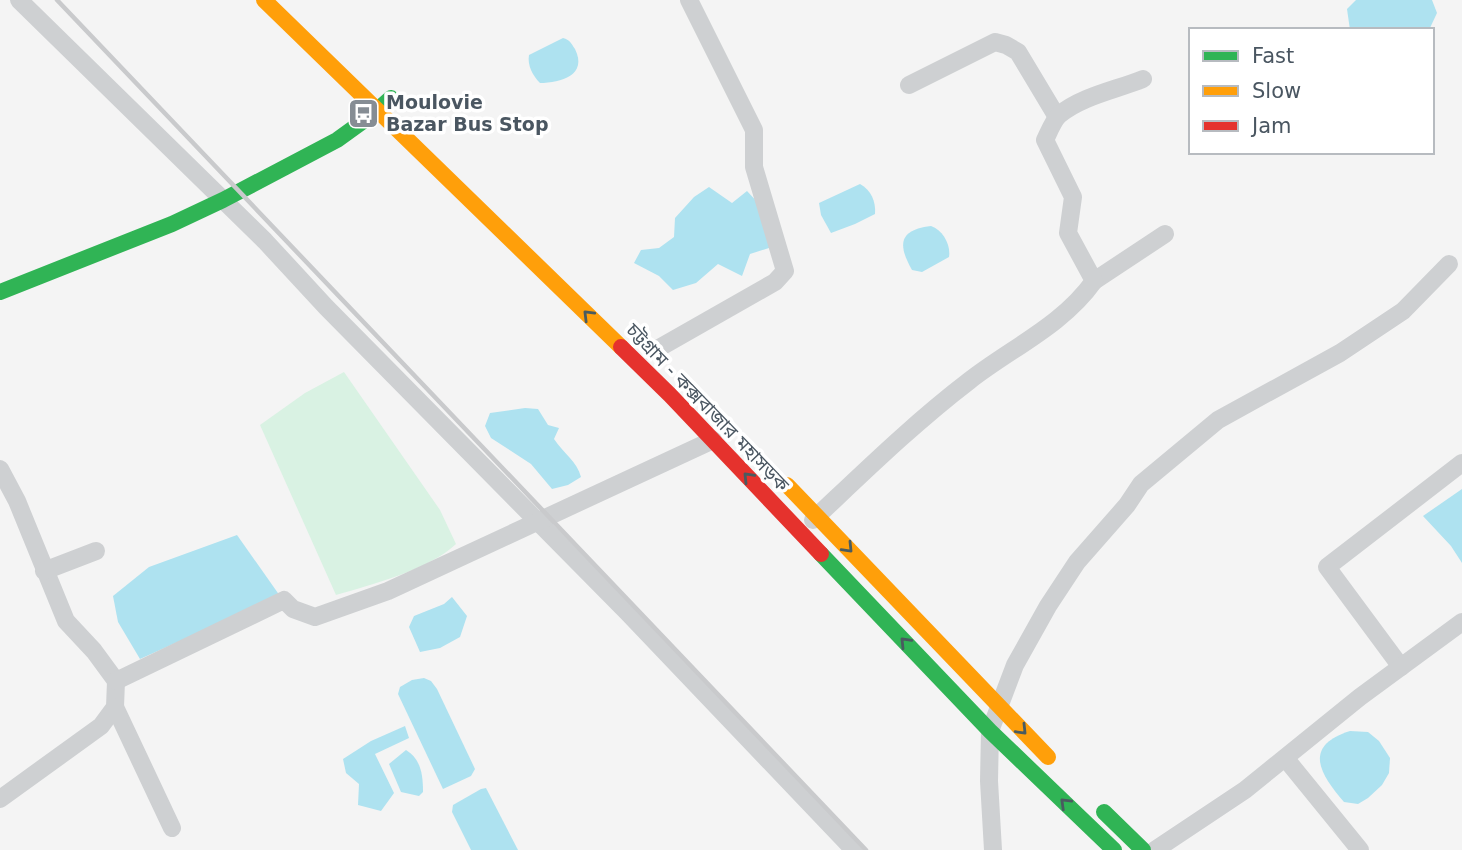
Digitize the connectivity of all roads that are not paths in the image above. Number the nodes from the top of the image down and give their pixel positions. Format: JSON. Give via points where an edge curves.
{"nodes":[{"id":1,"x":19,"y":0,"type":"edge"},
{"id":2,"x":264,"y":0,"type":"edge"},
{"id":3,"x":689,"y":0,"type":"edge"},
{"id":4,"x":1143,"y":79,"type":"dead end"},
{"id":5,"x":909,"y":85,"type":"dead end"},
{"id":6,"x":391,"y":98,"type":"dead end"},
{"id":7,"x":377,"y":111,"type":"junction"},
{"id":8,"x":1057,"y":117,"type":"junction"},
{"id":9,"x":428,"y":136,"type":"dead end"},
{"id":10,"x":223,"y":200,"type":"junction"},
{"id":11,"x":1165,"y":234,"type":"dead end"},
{"id":12,"x":1449,"y":264,"type":"dead end"},
{"id":13,"x":563,"y":268,"type":"dead end"},
{"id":14,"x":1094,"y":282,"type":"junction"},
{"id":15,"x":0,"y":292,"type":"edge"},
{"id":16,"x":652,"y":351,"type":"dead end"},
{"id":17,"x":713,"y":440,"type":"junction"},
{"id":18,"x":1462,"y":463,"type":"edge"},
{"id":19,"x":0,"y":469,"type":"edge"},
{"id":20,"x":771,"y":469,"type":"dead end"},
{"id":21,"x":5,"y":489,"type":"edge"},
{"id":22,"x":817,"y":516,"type":"junction"},
{"id":23,"x":537,"y":520,"type":"junction"},
{"id":24,"x":800,"y":532,"type":"junction"},
{"id":25,"x":96,"y":551,"type":"dead end"},
{"id":26,"x":44,"y":571,"type":"junction"},
{"id":27,"x":1462,"y":622,"type":"edge"},
{"id":28,"x":1401,"y":667,"type":"junction"},
{"id":29,"x":116,"y":681,"type":"junction"},
{"id":30,"x":999,"y":706,"type":"junction"},
{"id":31,"x":115,"y":708,"type":"junction"},
{"id":32,"x":990,"y":731,"type":"junction"},
{"id":33,"x":1286,"y":759,"type":"junction"},
{"id":34,"x":1061,"y":771,"type":"dead end"},
{"id":35,"x":1088,"y":797,"type":"dead end"},
{"id":36,"x":0,"y":799,"type":"edge"},
{"id":37,"x":172,"y":828,"type":"dead end"},
{"id":38,"x":854,"y":850,"type":"edge"},
{"id":39,"x":993,"y":850,"type":"edge"},
{"id":40,"x":1114,"y":850,"type":"edge"},
{"id":41,"x":1143,"y":850,"type":"edge"},
{"id":42,"x":1155,"y":850,"type":"edge"},
{"id":43,"x":1360,"y":850,"type":"edge"}],
"edges":[{"from":1,"to":10,"type":"street"},
{"from":2,"to":7,"type":"main road","name":"চট্টগ্রাম - কক্সবাজার মহাসড়ক"},
{"from":3,"to":16,"type":"street","via":[[754,130],[754,167],[785,271],[775,282]]},
{"from":4,"to":8,"type":"street","via":[[1073,106]]},
{"from":5,"to":8,"type":"street","via":[[995,42],[1018,52]]},
{"from":6,"to":7,"type":"main road"},
{"from":7,"to":10,"type":"main road","via":[[335,143]]},
{"from":17,"to":7,"type":"main road","name":"চট্টগ্রাম - কক্সবাজার মহাসড়ক","one_way":true},
{"from":8,"to":14,"type":"street","via":[[1045,140],[1073,197],[1068,233]]},
{"from":9,"to":13,"type":"main road"},
{"from":10,"to":15,"type":"main road"},
{"from":10,"to":23,"type":"street"},
{"from":11,"to":14,"type":"street"},
{"from":12,"to":30,"type":"street","via":[[1403,311],[1340,353],[1218,420],[1141,484],[1077,562],[1048,606],[1015,665]]},
{"from":14,"to":22,"type":"street","via":[[1056,321],[969,380]]},
{"from":17,"to":23,"type":"street"},
{"from":24,"to":17,"type":"main road","name":"চট্টগ্রাম - কক্সবাজার মহাসড়ক","one_way":true},
{"from":18,"to":28,"type":"street","via":[[1327,567]]},
{"from":19,"to":21,"type":"street"},
{"from":20,"to":22,"type":"main road","name":"চট্টগ্রাম - কক্সবাজার মহাসড়ক"},
{"from":21,"to":26,"type":"street"},
{"from":22,"to":24,"type":"street"},
{"from":22,"to":30,"type":"main road","name":"চট্টগ্রাম - কক্সবাজার মহাসড়ক","one_way":true},
{"from":23,"to":29,"type":"street","via":[[388,590],[315,617],[293,609],[284,600]]},
{"from":23,"to":38,"type":"street"},
{"from":32,"to":24,"type":"main road","name":"চট্টগ্রাম - কক্সবাজার মহাসড়ক","one_way":true},
{"from":25,"to":26,"type":"street"},
{"from":26,"to":29,"type":"street","via":[[66,621]]},
{"from":27,"to":28,"type":"street"},
{"from":28,"to":33,"type":"street"},
{"from":29,"to":31,"type":"street"},
{"from":30,"to":32,"type":"street"},
{"from":30,"to":34,"type":"main road","name":"চট্টগ্রাম - কক্সবাজার মহাসড়ক","one_way":true},
{"from":31,"to":36,"type":"street","via":[[102,726]]},
{"from":31,"to":37,"type":"street"},
{"from":32,"to":39,"type":"street"},
{"from":40,"to":32,"type":"main road","name":"চট্টগ্রাম - কক্সবাজার মহাসড়ক","one_way":true},
{"from":33,"to":42,"type":"street"},
{"from":33,"to":43,"type":"street"},
{"from":35,"to":41,"type":"main road"}]}
